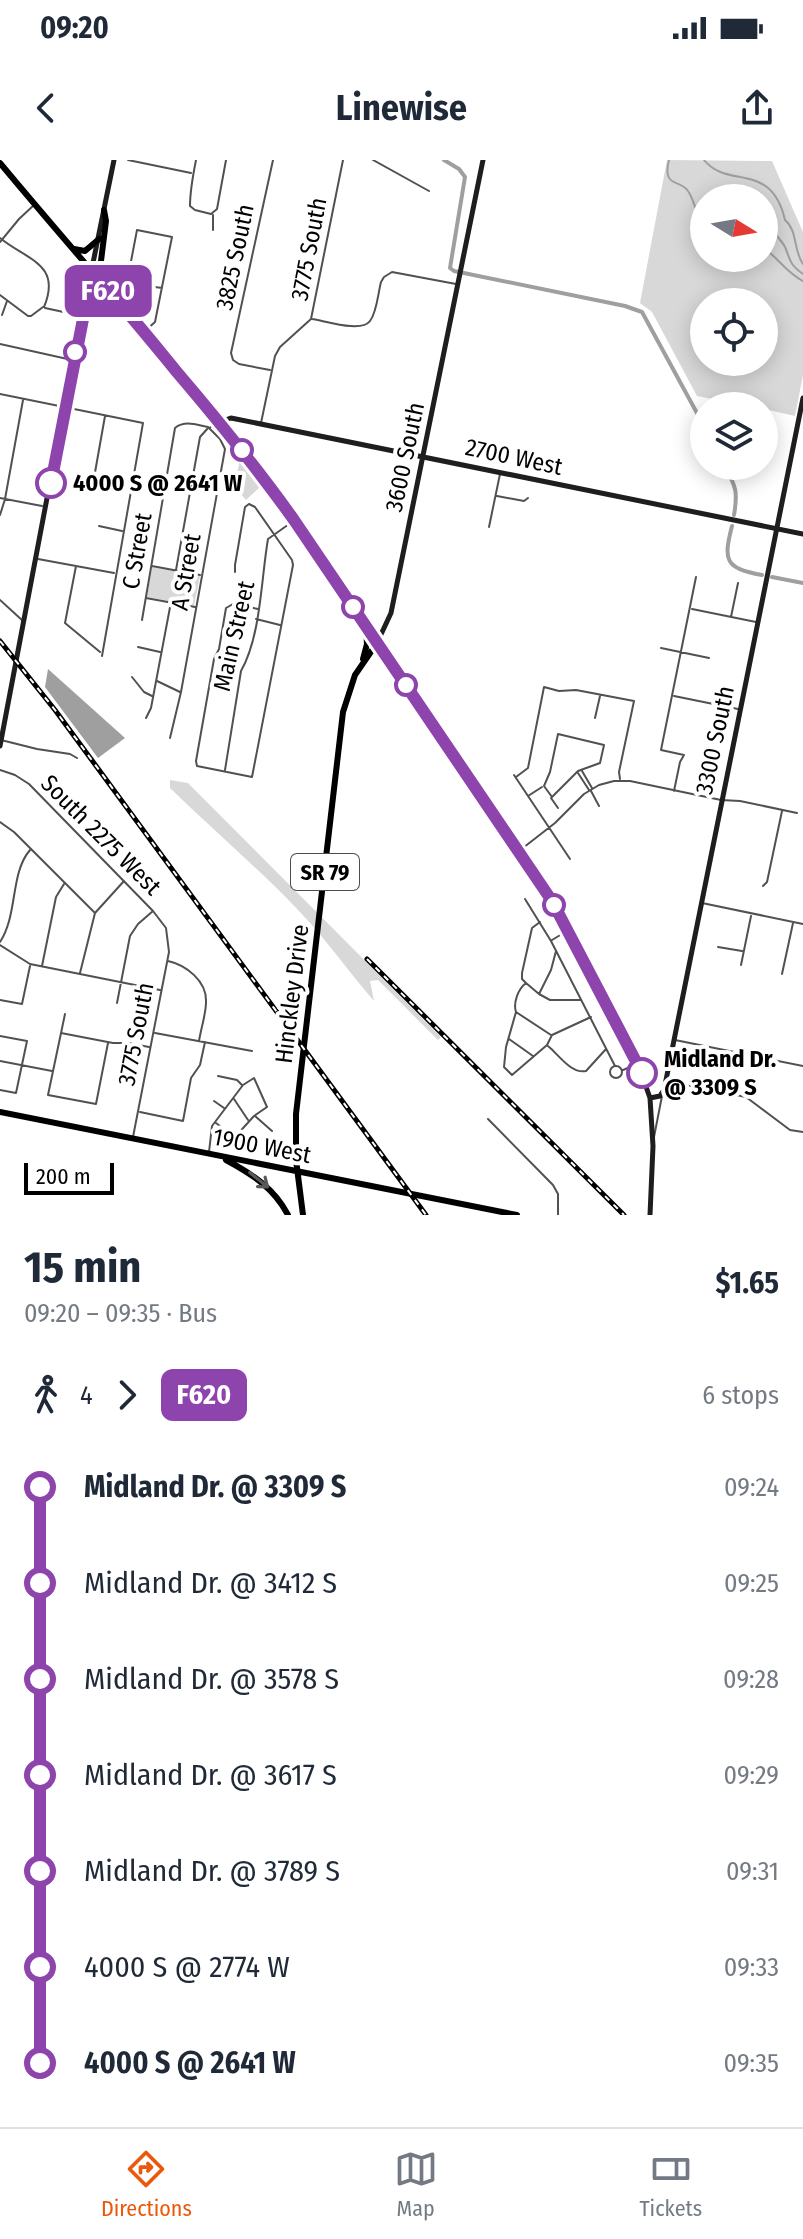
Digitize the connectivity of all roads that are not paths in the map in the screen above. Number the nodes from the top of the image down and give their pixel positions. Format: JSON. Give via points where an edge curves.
{"nodes":[{"id":1,"x":114,"y":160,"type":"edge"},
{"id":2,"x":128,"y":160,"type":"edge"},
{"id":3,"x":196,"y":160,"type":"edge"},
{"id":4,"x":226,"y":160,"type":"edge"},
{"id":5,"x":273,"y":160,"type":"edge"},
{"id":6,"x":343,"y":160,"type":"edge"},
{"id":7,"x":373,"y":160,"type":"edge"},
{"id":8,"x":483,"y":160,"type":"edge"},
{"id":9,"x":0,"y":163,"type":"edge"},
{"id":10,"x":192,"y":173,"type":"junction"},
{"id":11,"x":429,"y":191,"type":"dead end"},
{"id":12,"x":35,"y":205,"type":"junction"},
{"id":13,"x":104,"y":210,"type":"junction"},
{"id":14,"x":214,"y":213,"type":"junction"},
{"id":15,"x":213,"y":230,"type":"dead end"},
{"id":16,"x":99,"y":239,"type":"junction"},
{"id":17,"x":1,"y":240,"type":"edge"},
{"id":18,"x":71,"y":248,"type":"junction"},
{"id":19,"x":92,"y":273,"type":"junction"},
{"id":20,"x":137,"y":284,"type":"junction"},
{"id":21,"x":458,"y":284,"type":"junction"},
{"id":22,"x":162,"y":288,"type":"junction"},
{"id":23,"x":110,"y":293,"type":"junction"},
{"id":24,"x":0,"y":295,"type":"edge"},
{"id":25,"x":7,"y":300,"type":"junction"},
{"id":26,"x":121,"y":305,"type":"junction"},
{"id":27,"x":44,"y":307,"type":"junction"},
{"id":28,"x":2,"y":315,"type":"edge"},
{"id":29,"x":84,"y":316,"type":"junction"},
{"id":30,"x":311,"y":319,"type":"junction"},
{"id":31,"x":144,"y":331,"type":"junction"},
{"id":32,"x":0,"y":344,"type":"edge"},
{"id":33,"x":73,"y":361,"type":"junction"},
{"id":34,"x":271,"y":370,"type":"junction"},
{"id":35,"x":0,"y":394,"type":"edge"},
{"id":36,"x":803,"y":398,"type":"edge"},
{"id":37,"x":23,"y":399,"type":"junction"},
{"id":38,"x":65,"y":407,"type":"junction"},
{"id":39,"x":105,"y":415,"type":"junction"},
{"id":40,"x":801,"y":415,"type":"edge"},
{"id":41,"x":219,"y":422,"type":"junction"},
{"id":42,"x":261,"y":424,"type":"junction"},
{"id":43,"x":209,"y":428,"type":"junction"},
{"id":44,"x":423,"y":458,"type":"junction"},
{"id":45,"x":500,"y":473,"type":"junction"},
{"id":46,"x":94,"y":478,"type":"dead end"},
{"id":47,"x":495,"y":495,"type":"junction"},
{"id":48,"x":0,"y":498,"type":"edge"},
{"id":49,"x":528,"y":498,"type":"dead end"},
{"id":50,"x":5,"y":499,"type":"junction"},
{"id":51,"x":46,"y":507,"type":"junction"},
{"id":52,"x":0,"y":515,"type":"edge"},
{"id":53,"x":294,"y":520,"type":"junction"},
{"id":54,"x":99,"y":526,"type":"dead end"},
{"id":55,"x":489,"y":527,"type":"dead end"},
{"id":56,"x":777,"y":529,"type":"junction"},
{"id":57,"x":123,"y":531,"type":"junction"},
{"id":58,"x":803,"y":534,"type":"edge"},
{"id":59,"x":274,"y":536,"type":"junction"},
{"id":60,"x":36,"y":559,"type":"junction"},
{"id":61,"x":76,"y":566,"type":"junction"},
{"id":62,"x":150,"y":566,"type":"junction"},
{"id":63,"x":176,"y":570,"type":"junction"},
{"id":64,"x":235,"y":572,"type":"dead end"},
{"id":65,"x":115,"y":573,"type":"junction"},
{"id":66,"x":202,"y":575,"type":"junction"},
{"id":67,"x":696,"y":577,"type":"dead end"},
{"id":68,"x":738,"y":583,"type":"dead end"},
{"id":69,"x":145,"y":597,"type":"junction"},
{"id":70,"x":0,"y":600,"type":"edge"},
{"id":71,"x":171,"y":602,"type":"junction"},
{"id":72,"x":196,"y":607,"type":"junction"},
{"id":73,"x":258,"y":609,"type":"junction"},
{"id":74,"x":690,"y":609,"type":"junction"},
{"id":75,"x":731,"y":617,"type":"junction"},
{"id":76,"x":256,"y":619,"type":"junction"},
{"id":77,"x":142,"y":620,"type":"dead end"},
{"id":78,"x":24,"y":622,"type":"junction"},
{"id":79,"x":757,"y":622,"type":"junction"},
{"id":80,"x":282,"y":625,"type":"junction"},
{"id":81,"x":366,"y":626,"type":"junction"},
{"id":82,"x":377,"y":643,"type":"junction"},
{"id":83,"x":138,"y":647,"type":"dead end"},
{"id":84,"x":661,"y":648,"type":"dead end"},
{"id":85,"x":162,"y":652,"type":"junction"},
{"id":86,"x":681,"y":652,"type":"junction"},
{"id":87,"x":709,"y":658,"type":"dead end"},
{"id":88,"x":362,"y":663,"type":"junction"},
{"id":89,"x":132,"y":677,"type":"dead end"},
{"id":90,"x":156,"y":680,"type":"junction"},
{"id":91,"x":181,"y":692,"type":"junction"},
{"id":92,"x":600,"y":695,"type":"junction"},
{"id":93,"x":153,"y":696,"type":"junction"},
{"id":94,"x":672,"y":696,"type":"junction"},
{"id":95,"x":739,"y":710,"type":"junction"},
{"id":96,"x":146,"y":718,"type":"dead end"},
{"id":97,"x":595,"y":718,"type":"dead end"},
{"id":98,"x":170,"y":738,"type":"dead end"},
{"id":99,"x":0,"y":742,"type":"edge"},
{"id":100,"x":77,"y":758,"type":"dead end"},
{"id":101,"x":0,"y":770,"type":"edge"},
{"id":102,"x":224,"y":771,"type":"junction"},
{"id":103,"x":580,"y":771,"type":"junction"},
{"id":104,"x":620,"y":781,"type":"junction"},
{"id":105,"x":544,"y":786,"type":"junction"},
{"id":106,"x":590,"y":790,"type":"junction"},
{"id":107,"x":674,"y":791,"type":"junction"},
{"id":108,"x":528,"y":796,"type":"junction"},
{"id":109,"x":552,"y":797,"type":"junction"},
{"id":110,"x":721,"y":800,"type":"junction"},
{"id":111,"x":599,"y":806,"type":"dead end"},
{"id":112,"x":558,"y":808,"type":"dead end"},
{"id":113,"x":782,"y":810,"type":"junction"},
{"id":114,"x":797,"y":813,"type":"dead end"},
{"id":115,"x":0,"y":822,"type":"edge"},
{"id":116,"x":550,"y":828,"type":"junction"},
{"id":117,"x":31,"y":849,"type":"junction"},
{"id":118,"x":518,"y":852,"type":"junction"},
{"id":119,"x":570,"y":859,"type":"dead end"},
{"id":120,"x":124,"y":881,"type":"junction"},
{"id":121,"x":65,"y":883,"type":"junction"},
{"id":122,"x":763,"y":886,"type":"dead end"},
{"id":123,"x":525,"y":899,"type":"dead end"},
{"id":124,"x":701,"y":903,"type":"junction"},
{"id":125,"x":153,"y":911,"type":"junction"},
{"id":126,"x":95,"y":913,"type":"junction"},
{"id":127,"x":752,"y":913,"type":"junction"},
{"id":128,"x":540,"y":922,"type":"junction"},
{"id":129,"x":793,"y":922,"type":"junction"},
{"id":130,"x":803,"y":924,"type":"edge"},
{"id":131,"x":568,"y":930,"type":"junction"},
{"id":132,"x":168,"y":936,"type":"joint"},
{"id":133,"x":551,"y":941,"type":"junction"},
{"id":134,"x":0,"y":944,"type":"edge"},
{"id":135,"x":718,"y":947,"type":"dead end"},
{"id":136,"x":556,"y":950,"type":"junction"},
{"id":137,"x":743,"y":951,"type":"junction"},
{"id":138,"x":167,"y":961,"type":"junction"},
{"id":139,"x":30,"y":964,"type":"junction"},
{"id":140,"x":741,"y":965,"type":"dead end"},
{"id":141,"x":42,"y":967,"type":"junction"},
{"id":142,"x":80,"y":974,"type":"junction"},
{"id":143,"x":782,"y":974,"type":"dead end"},
{"id":144,"x":121,"y":982,"type":"junction"},
{"id":145,"x":526,"y":983,"type":"junction"},
{"id":146,"x":161,"y":990,"type":"junction"},
{"id":147,"x":539,"y":994,"type":"junction"},
{"id":148,"x":0,"y":1000,"type":"edge"},
{"id":149,"x":582,"y":1000,"type":"junction"},
{"id":150,"x":117,"y":1003,"type":"dead end"},
{"id":151,"x":516,"y":1012,"type":"junction"},
{"id":152,"x":65,"y":1014,"type":"dead end"},
{"id":153,"x":591,"y":1017,"type":"junction"},
{"id":154,"x":153,"y":1032,"type":"junction"},
{"id":155,"x":61,"y":1033,"type":"junction"},
{"id":156,"x":552,"y":1035,"type":"junction"},
{"id":157,"x":0,"y":1036,"type":"edge"},
{"id":158,"x":509,"y":1039,"type":"junction"},
{"id":159,"x":674,"y":1040,"type":"junction"},
{"id":160,"x":199,"y":1041,"type":"junction"},
{"id":161,"x":205,"y":1042,"type":"junction"},
{"id":162,"x":108,"y":1043,"type":"junction"},
{"id":163,"x":547,"y":1045,"type":"junction"},
{"id":164,"x":150,"y":1047,"type":"junction"},
{"id":165,"x":607,"y":1049,"type":"junction"},
{"id":166,"x":252,"y":1051,"type":"dead end"},
{"id":167,"x":534,"y":1056,"type":"junction"},
{"id":168,"x":0,"y":1061,"type":"edge"},
{"id":169,"x":21,"y":1064,"type":"junction"},
{"id":170,"x":638,"y":1064,"type":"junction"},
{"id":171,"x":615,"y":1066,"type":"junction"},
{"id":172,"x":803,"y":1066,"type":"edge"},
{"id":173,"x":622,"y":1070,"type":"junction"},
{"id":174,"x":53,"y":1071,"type":"junction"},
{"id":175,"x":218,"y":1076,"type":"dead end"},
{"id":176,"x":665,"y":1081,"type":"junction"},
{"id":177,"x":243,"y":1085,"type":"junction"},
{"id":178,"x":0,"y":1090,"type":"edge"},
{"id":179,"x":664,"y":1090,"type":"junction"},
{"id":180,"x":234,"y":1098,"type":"junction"},
{"id":181,"x":650,"y":1098,"type":"junction"},
{"id":182,"x":214,"y":1101,"type":"dead end"},
{"id":183,"x":225,"y":1109,"type":"junction"},
{"id":184,"x":0,"y":1112,"type":"edge"},
{"id":185,"x":138,"y":1112,"type":"junction"},
{"id":186,"x":254,"y":1116,"type":"junction"},
{"id":187,"x":488,"y":1119,"type":"dead end"},
{"id":188,"x":249,"y":1121,"type":"junction"},
{"id":189,"x":215,"y":1122,"type":"junction"},
{"id":190,"x":272,"y":1131,"type":"dead end"},
{"id":191,"x":803,"y":1132,"type":"edge"},
{"id":192,"x":235,"y":1137,"type":"junction"},
{"id":193,"x":133,"y":1138,"type":"junction"},
{"id":194,"x":653,"y":1146,"type":"junction"},
{"id":195,"x":254,"y":1152,"type":"dead end"},
{"id":196,"x":208,"y":1153,"type":"junction"},
{"id":197,"x":220,"y":1156,"type":"junction"},
{"id":198,"x":297,"y":1171,"type":"junction"},
{"id":199,"x":288,"y":1215,"type":"edge"},
{"id":200,"x":303,"y":1215,"type":"edge"},
{"id":201,"x":517,"y":1215,"type":"edge"},
{"id":202,"x":558,"y":1215,"type":"edge"},
{"id":203,"x":650,"y":1215,"type":"edge"}],
"edges":[{"from":1,"to":13,"type":"street"},
{"from":2,"to":10,"type":"street"},
{"from":3,"to":10,"type":"street"},
{"from":4,"to":14,"type":"street"},
{"from":5,"to":34,"type":"street","name":"3825 South","via":[[231,353],[239,364]]},
{"from":6,"to":30,"type":"street","name":"3775 South"},
{"from":7,"to":11,"type":"street"},
{"from":8,"to":21,"type":"street","name":"3600 South"},
{"from":9,"to":12,"type":"main road"},
{"from":10,"to":14,"type":"street","via":[[190,206]]},
{"from":12,"to":17,"type":"street"},
{"from":12,"to":18,"type":"main road"},
{"from":13,"to":16,"type":"street"},
{"from":13,"to":23,"type":"main road","via":[[101,268]]},
{"from":14,"to":15,"type":"street"},
{"from":16,"to":18,"type":"main road","via":[[85,251]]},
{"from":16,"to":19,"type":"street"},
{"from":17,"to":27,"type":"street","via":[[47,271]]},
{"from":18,"to":19,"type":"main road"},
{"from":19,"to":23,"type":"main road"},
{"from":19,"to":29,"type":"street"},
{"from":20,"to":22,"type":"street"},
{"from":20,"to":22,"type":"street","via":[[128,274],[137,230],[172,237]]},
{"from":20,"to":26,"type":"street"},
{"from":21,"to":30,"type":"street","via":[[388,274],[368,324]]},
{"from":21,"to":44,"type":"street","name":"3600 South"},
{"from":22,"to":31,"type":"street","via":[[155,322]]},
{"from":23,"to":26,"type":"main road"},
{"from":23,"to":29,"type":"main road","via":[[96,292]]},
{"from":24,"to":25,"type":"street"},
{"from":25,"to":27,"type":"street","via":[[28,316]]},
{"from":25,"to":28,"type":"street"},
{"from":26,"to":31,"type":"main road"},
{"from":27,"to":29,"type":"street"},
{"from":29,"to":33,"type":"street"},
{"from":30,"to":34,"type":"street","name":"3775 South","via":[[280,347]]},
{"from":31,"to":41,"type":"main road"},
{"from":32,"to":33,"type":"street"},
{"from":33,"to":38,"type":"street"},
{"from":34,"to":42,"type":"street","name":"3775 South"},
{"from":35,"to":37,"type":"street"},
{"from":36,"to":40,"type":"street","name":"3300 South"},
{"from":37,"to":38,"type":"street"},
{"from":37,"to":50,"type":"street"},
{"from":38,"to":39,"type":"street"},
{"from":38,"to":51,"type":"street"},
{"from":39,"to":46,"type":"street"},
{"from":39,"to":57,"type":"street","via":[[143,423]]},
{"from":40,"to":56,"type":"street","name":"3300 South"},
{"from":41,"to":42,"type":"street","name":"2700 West","via":[[231,418]]},
{"from":41,"to":43,"type":"street"},
{"from":41,"to":53,"type":"main road"},
{"from":42,"to":44,"type":"street","name":"2700 West"},
{"from":43,"to":62,"type":"street","name":"C Street","via":[[186,423],[175,428]]},
{"from":43,"to":63,"type":"street","via":[[200,437]]},
{"from":43,"to":66,"type":"street","name":"A Street","via":[[225,449]]},
{"from":44,"to":45,"type":"street","name":"2700 West"},
{"from":44,"to":82,"type":"street","name":"3600 South","via":[[391,613]]},
{"from":45,"to":47,"type":"street"},
{"from":45,"to":56,"type":"street","name":"2700 West"},
{"from":47,"to":49,"type":"street"},
{"from":47,"to":55,"type":"street"},
{"from":48,"to":50,"type":"street"},
{"from":50,"to":51,"type":"street"},
{"from":50,"to":52,"type":"street"},
{"from":51,"to":60,"type":"street"},
{"from":53,"to":59,"type":"street"},
{"from":53,"to":81,"type":"main road"},
{"from":54,"to":57,"type":"street"},
{"from":56,"to":58,"type":"street","name":"2700 West"},
{"from":56,"to":79,"type":"street","name":"3300 South"},
{"from":57,"to":65,"type":"street"},
{"from":59,"to":64,"type":"street","via":[[255,507],[245,507]]},
{"from":59,"to":73,"type":"street","name":"Main Street","via":[[268,539]]},
{"from":59,"to":80,"type":"street","via":[[293,565]]},
{"from":60,"to":61,"type":"street"},
{"from":60,"to":78,"type":"street"},
{"from":61,"to":65,"type":"street"},
{"from":61,"to":65,"type":"street","via":[[65,623],[101,654]]},
{"from":62,"to":63,"type":"street"},
{"from":62,"to":69,"type":"street","name":"C Street"},
{"from":63,"to":66,"type":"street"},
{"from":66,"to":72,"type":"street","name":"A Street"},
{"from":67,"to":74,"type":"street"},
{"from":68,"to":75,"type":"street"},
{"from":69,"to":71,"type":"street"},
{"from":69,"to":77,"type":"street","name":"C Street"},
{"from":70,"to":78,"type":"street"},
{"from":71,"to":72,"type":"street"},
{"from":71,"to":85,"type":"street"},
{"from":72,"to":91,"type":"street","name":"A Street"},
{"from":73,"to":76,"type":"street","name":"Main Street"},
{"from":73,"to":102,"type":"street","via":[[229,604],[214,659],[196,761],[197,766]]},
{"from":74,"to":75,"type":"street"},
{"from":74,"to":86,"type":"street"},
{"from":75,"to":79,"type":"street"},
{"from":76,"to":80,"type":"street"},
{"from":76,"to":102,"type":"street","name":"Main Street"},
{"from":78,"to":99,"type":"street"},
{"from":79,"to":95,"type":"street","name":"3300 South"},
{"from":80,"to":102,"type":"street","via":[[252,777]]},
{"from":81,"to":82,"type":"main road"},
{"from":81,"to":88,"type":"main road"},
{"from":82,"to":88,"type":"main road","name":"Hinckley Drive","number":"SR 79"},
{"from":82,"to":118,"type":"street"},
{"from":83,"to":85,"type":"street"},
{"from":84,"to":86,"type":"street"},
{"from":85,"to":90,"type":"street"},
{"from":86,"to":87,"type":"street"},
{"from":86,"to":94,"type":"street"},
{"from":88,"to":198,"type":"main road","name":"Hinckley Drive","number":"SR 79","via":[[343,712],[301,1077]]},
{"from":89,"to":93,"type":"street"},
{"from":90,"to":91,"type":"street"},
{"from":90,"to":93,"type":"street"},
{"from":91,"to":98,"type":"street","name":"A Street"},
{"from":92,"to":97,"type":"street"},
{"from":92,"to":104,"type":"street","via":[[634,701]]},
{"from":92,"to":108,"type":"street","via":[[544,687],[528,768],[515,776]]},
{"from":93,"to":96,"type":"street"},
{"from":94,"to":95,"type":"street"},
{"from":94,"to":107,"type":"street","via":[[661,750],[684,755]]},
{"from":95,"to":110,"type":"street","name":"3300 South"},
{"from":99,"to":100,"type":"street"},
{"from":101,"to":120,"type":"street","name":"South 2275 West","via":[[29,784]]},
{"from":103,"to":105,"type":"street","via":[[600,763],[603,743],[558,734]]},
{"from":103,"to":106,"type":"street"},
{"from":103,"to":109,"type":"street"},
{"from":104,"to":106,"type":"street"},
{"from":104,"to":107,"type":"street"},
{"from":105,"to":108,"type":"street"},
{"from":105,"to":109,"type":"street"},
{"from":106,"to":111,"type":"street"},
{"from":106,"to":116,"type":"street"},
{"from":107,"to":110,"type":"street"},
{"from":108,"to":116,"type":"street"},
{"from":109,"to":112,"type":"street"},
{"from":110,"to":113,"type":"street"},
{"from":110,"to":124,"type":"street","name":"3300 South"},
{"from":113,"to":114,"type":"street"},
{"from":113,"to":122,"type":"street"},
{"from":115,"to":117,"type":"street"},
{"from":116,"to":118,"type":"street"},
{"from":116,"to":119,"type":"street"},
{"from":117,"to":121,"type":"street"},
{"from":117,"to":134,"type":"street","via":[[22,863]]},
{"from":118,"to":131,"type":"street"},
{"from":120,"to":125,"type":"street","name":"South 2275 West"},
{"from":120,"to":126,"type":"street"},
{"from":121,"to":126,"type":"street"},
{"from":121,"to":141,"type":"street","via":[[56,897]]},
{"from":123,"to":128,"type":"street"},
{"from":124,"to":127,"type":"street"},
{"from":124,"to":159,"type":"street","name":"3300 South"},
{"from":125,"to":132,"type":"street","name":"South 2275 West"},
{"from":125,"to":144,"type":"street","via":[[130,936]]},
{"from":126,"to":142,"type":"street"},
{"from":127,"to":129,"type":"street"},
{"from":127,"to":137,"type":"street"},
{"from":128,"to":133,"type":"street"},
{"from":128,"to":145,"type":"street","via":[[532,928],[525,958]]},
{"from":129,"to":130,"type":"street"},
{"from":129,"to":143,"type":"street"},
{"from":131,"to":133,"type":"street"},
{"from":131,"to":170,"type":"street"},
{"from":132,"to":138,"type":"street","name":"3775 South"},
{"from":133,"to":136,"type":"street"},
{"from":134,"to":139,"type":"street"},
{"from":135,"to":137,"type":"street"},
{"from":136,"to":147,"type":"street"},
{"from":136,"to":149,"type":"street"},
{"from":137,"to":140,"type":"street"},
{"from":138,"to":146,"type":"street","name":"3775 South"},
{"from":138,"to":160,"type":"street","via":[[189,970],[203,987],[207,999]]},
{"from":139,"to":141,"type":"street"},
{"from":139,"to":148,"type":"street","via":[[22,1004]]},
{"from":141,"to":142,"type":"street"},
{"from":142,"to":144,"type":"street"},
{"from":144,"to":146,"type":"street"},
{"from":144,"to":150,"type":"street"},
{"from":145,"to":147,"type":"street"},
{"from":145,"to":151,"type":"street"},
{"from":146,"to":154,"type":"street","name":"3775 South"},
{"from":147,"to":149,"type":"street","via":[[550,1000]]},
{"from":149,"to":153,"type":"street"},
{"from":151,"to":156,"type":"street"},
{"from":151,"to":158,"type":"street"},
{"from":152,"to":155,"type":"street"},
{"from":153,"to":156,"type":"street"},
{"from":153,"to":165,"type":"street"},
{"from":154,"to":160,"type":"street"},
{"from":154,"to":164,"type":"street","name":"3775 South"},
{"from":155,"to":162,"type":"street"},
{"from":155,"to":174,"type":"street"},
{"from":156,"to":163,"type":"street"},
{"from":157,"to":169,"type":"street","via":[[27,1041]]},
{"from":158,"to":167,"type":"street"},
{"from":158,"to":167,"type":"street","via":[[504,1067],[512,1075]]},
{"from":159,"to":172,"type":"street"},
{"from":159,"to":176,"type":"street","name":"3300 South"},
{"from":160,"to":161,"type":"street"},
{"from":161,"to":166,"type":"street"},
{"from":161,"to":185,"type":"street","via":[[183,1121]]},
{"from":162,"to":164,"type":"street"},
{"from":162,"to":174,"type":"street","via":[[96,1104],[48,1095]]},
{"from":163,"to":165,"type":"street","via":[[578,1072],[586,1071]]},
{"from":163,"to":167,"type":"street"},
{"from":164,"to":185,"type":"street","name":"3775 South"},
{"from":165,"to":171,"type":"street"},
{"from":168,"to":169,"type":"street"},
{"from":169,"to":174,"type":"street"},
{"from":169,"to":178,"type":"street","via":[[16,1093]]},
{"from":170,"to":173,"type":"street"},
{"from":170,"to":181,"type":"street"},
{"from":171,"to":173,"type":"street"},
{"from":171,"to":173,"type":"street","via":[[610,1071],[613,1078]]},
{"from":175,"to":177,"type":"street"},
{"from":176,"to":179,"type":"street","name":"3300 South"},
{"from":176,"to":191,"type":"street","via":[[746,1097],[790,1130]]},
{"from":177,"to":180,"type":"street"},
{"from":177,"to":186,"type":"street","via":[[254,1078],[267,1107]]},
{"from":179,"to":181,"type":"street"},
{"from":179,"to":194,"type":"street","name":"3300 South"},
{"from":180,"to":183,"type":"street"},
{"from":180,"to":188,"type":"street"},
{"from":181,"to":194,"type":"street"},
{"from":182,"to":183,"type":"street"},
{"from":183,"to":189,"type":"street"},
{"from":184,"to":193,"type":"main road","name":"1900 West"},
{"from":185,"to":193,"type":"street","name":"3775 South"},
{"from":186,"to":188,"type":"street"},
{"from":186,"to":190,"type":"street"},
{"from":187,"to":202,"type":"street","via":[[553,1185]]},
{"from":188,"to":192,"type":"street"},
{"from":189,"to":192,"type":"street"},
{"from":189,"to":196,"type":"street"},
{"from":192,"to":195,"type":"street"},
{"from":193,"to":196,"type":"main road","name":"1900 West"},
{"from":194,"to":203,"type":"street"},
{"from":196,"to":197,"type":"main road","name":"1900 West"},
{"from":197,"to":198,"type":"main road","name":"1900 West"},
{"from":197,"to":199,"type":"main road","one_way":true,"via":[[262,1182]]},
{"from":198,"to":200,"type":"main road","name":"Hinckley Drive","number":"SR 79"},
{"from":198,"to":201,"type":"main road","name":"1900 West"}]}
